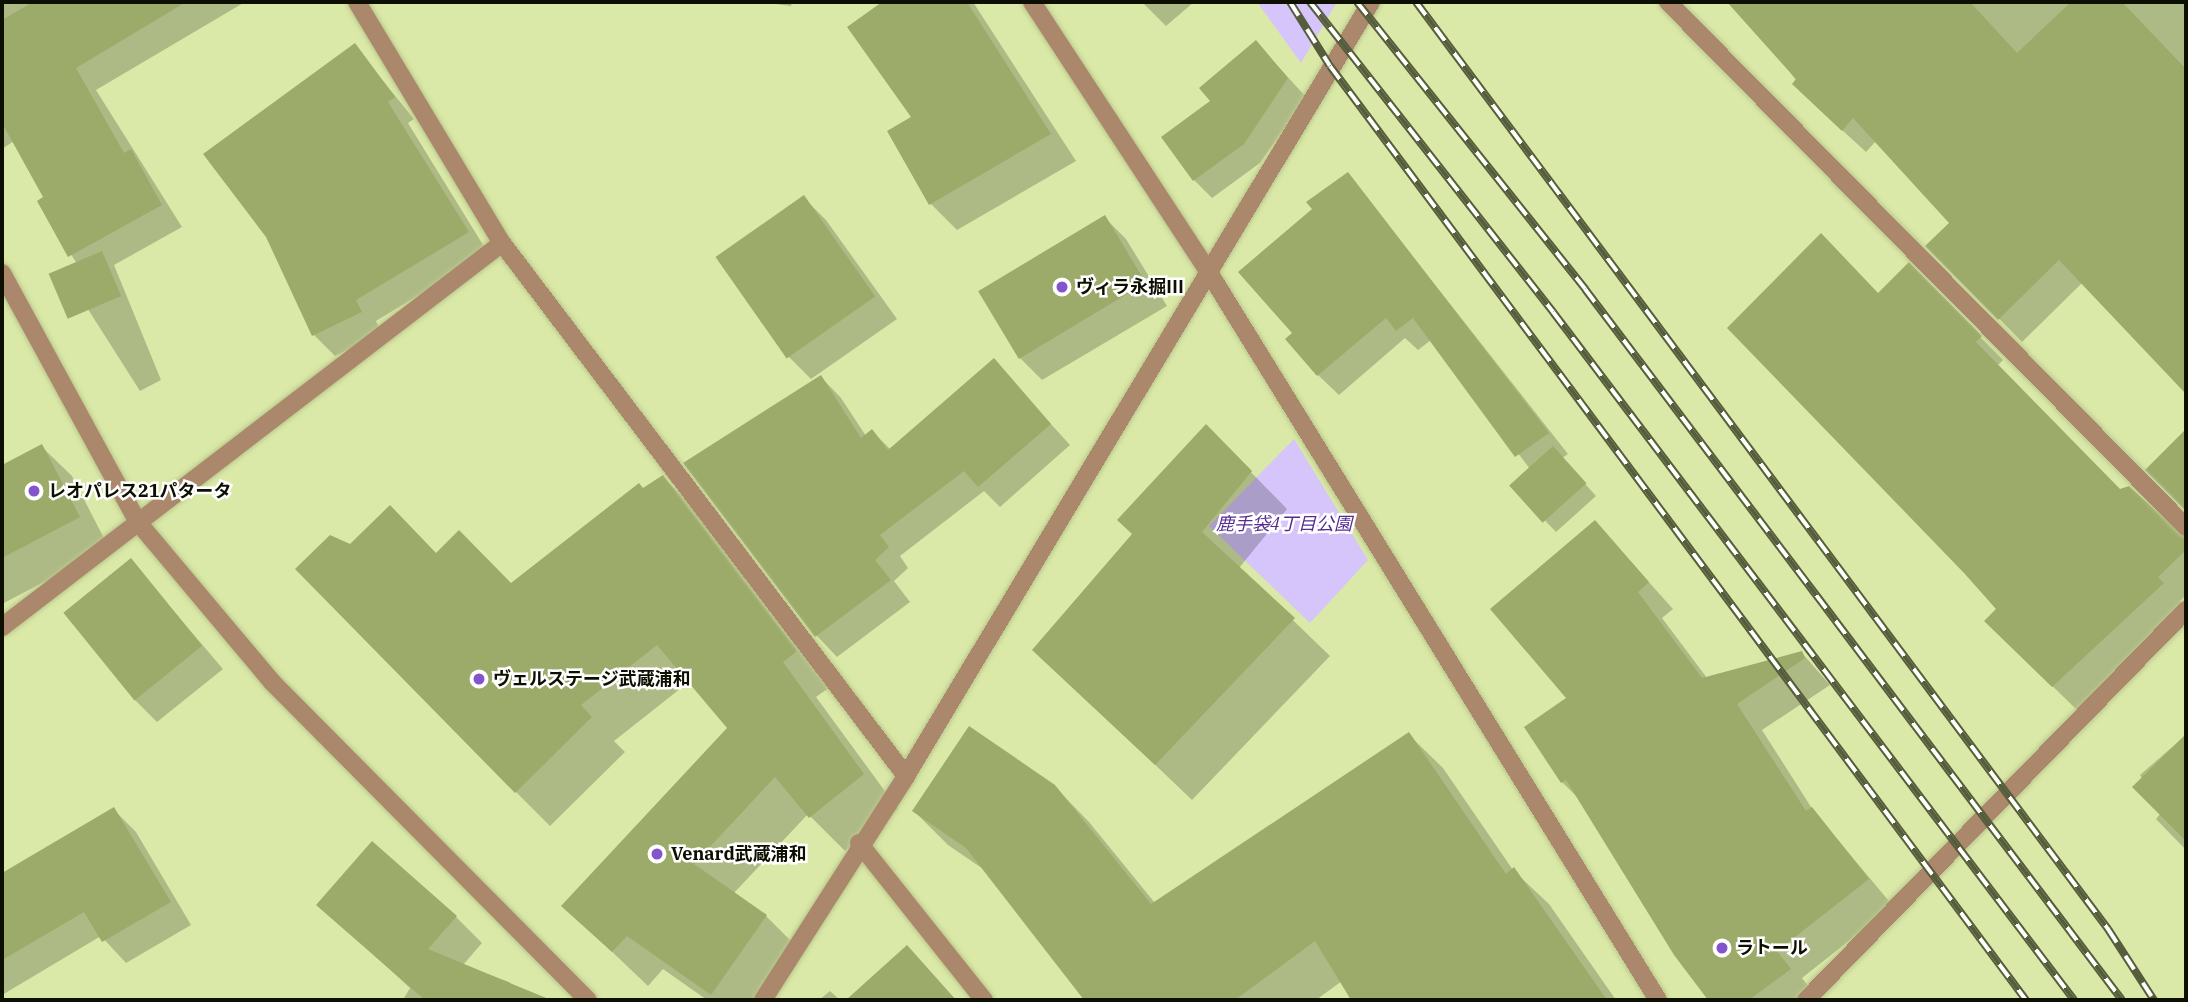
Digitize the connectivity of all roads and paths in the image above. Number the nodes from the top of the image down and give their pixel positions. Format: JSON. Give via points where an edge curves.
{"nodes":[{"id":1,"x":357,"y":2,"type":"edge"},
{"id":2,"x":1032,"y":2,"type":"edge"},
{"id":3,"x":1371,"y":2,"type":"edge"},
{"id":4,"x":1668,"y":2,"type":"edge"},
{"id":5,"x":502,"y":243,"type":"junction"},
{"id":6,"x":2,"y":273,"type":"edge"},
{"id":7,"x":1210,"y":274,"type":"junction"},
{"id":8,"x":137,"y":521,"type":"junction"},
{"id":9,"x":2186,"y":527,"type":"edge"},
{"id":10,"x":2186,"y":610,"type":"edge"},
{"id":11,"x":2,"y":627,"type":"edge"},
{"id":12,"x":905,"y":776,"type":"junction"},
{"id":13,"x":859,"y":843,"type":"junction"},
{"id":14,"x":589,"y":1000,"type":"edge"},
{"id":15,"x":763,"y":1000,"type":"edge"},
{"id":16,"x":984,"y":1000,"type":"edge"},
{"id":17,"x":1658,"y":1000,"type":"edge"},
{"id":18,"x":1806,"y":1000,"type":"edge"}],
"edges":[{"from":1,"to":5,"type":"street"},
{"from":2,"to":7,"type":"street"},
{"from":3,"to":7,"type":"street"},
{"from":4,"to":9,"type":"street"},
{"from":5,"to":8,"type":"street"},
{"from":5,"to":12,"type":"street"},
{"from":6,"to":8,"type":"street"},
{"from":7,"to":12,"type":"street"},
{"from":7,"to":17,"type":"street"},
{"from":8,"to":11,"type":"street"},
{"from":8,"to":14,"type":"street","via":[[272,682]]},
{"from":10,"to":18,"type":"street"},
{"from":12,"to":13,"type":"street"},
{"from":13,"to":15,"type":"street"},
{"from":13,"to":16,"type":"street"}]}
